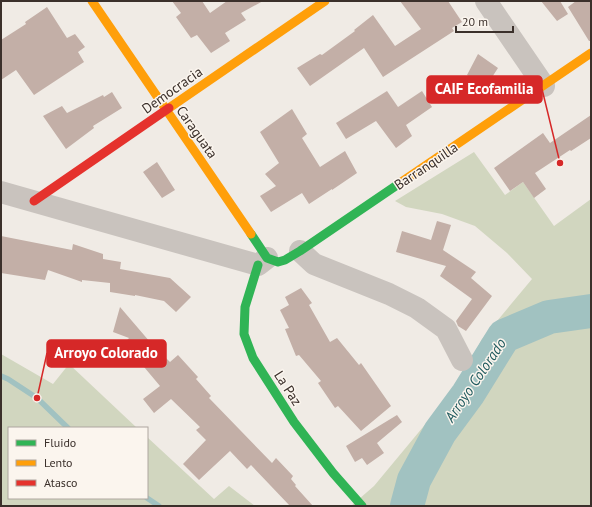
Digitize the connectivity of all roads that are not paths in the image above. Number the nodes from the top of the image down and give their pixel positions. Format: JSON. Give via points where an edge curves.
{"nodes":[{"id":1,"x":92,"y":1,"type":"edge"},
{"id":2,"x":325,"y":1,"type":"edge"},
{"id":3,"x":486,"y":1,"type":"edge"},
{"id":4,"x":591,"y":54,"type":"edge"},
{"id":5,"x":544,"y":86,"type":"junction"},
{"id":6,"x":166,"y":111,"type":"junction"},
{"id":7,"x":1,"y":192,"type":"edge"},
{"id":8,"x":34,"y":201,"type":"junction"},
{"id":9,"x":300,"y":251,"type":"junction"},
{"id":10,"x":263,"y":261,"type":"junction"},
{"id":11,"x":462,"y":360,"type":"dead end"},
{"id":12,"x":362,"y":506,"type":"edge"}],
"edges":[{"from":1,"to":6,"type":"street","name":"Caraguata"},
{"from":2,"to":6,"type":"street","name":"Democracia"},
{"from":3,"to":5,"type":"street"},
{"from":4,"to":5,"type":"street","name":"Barranquilla"},
{"from":5,"to":9,"type":"street","name":"Barranquilla"},
{"from":6,"to":8,"type":"street","name":"Democracia"},
{"from":6,"to":10,"type":"street","name":"Caraguata"},
{"from":7,"to":8,"type":"street"},
{"from":8,"to":10,"type":"street"},
{"from":9,"to":10,"type":"street","name":"Barranquilla","via":[[278,262]]},
{"from":9,"to":11,"type":"street","via":[[314,264],[417,308],[446,329]]},
{"from":10,"to":12,"type":"street","name":"La Paz","via":[[246,307],[244,334],[253,358],[294,422]]}]}
